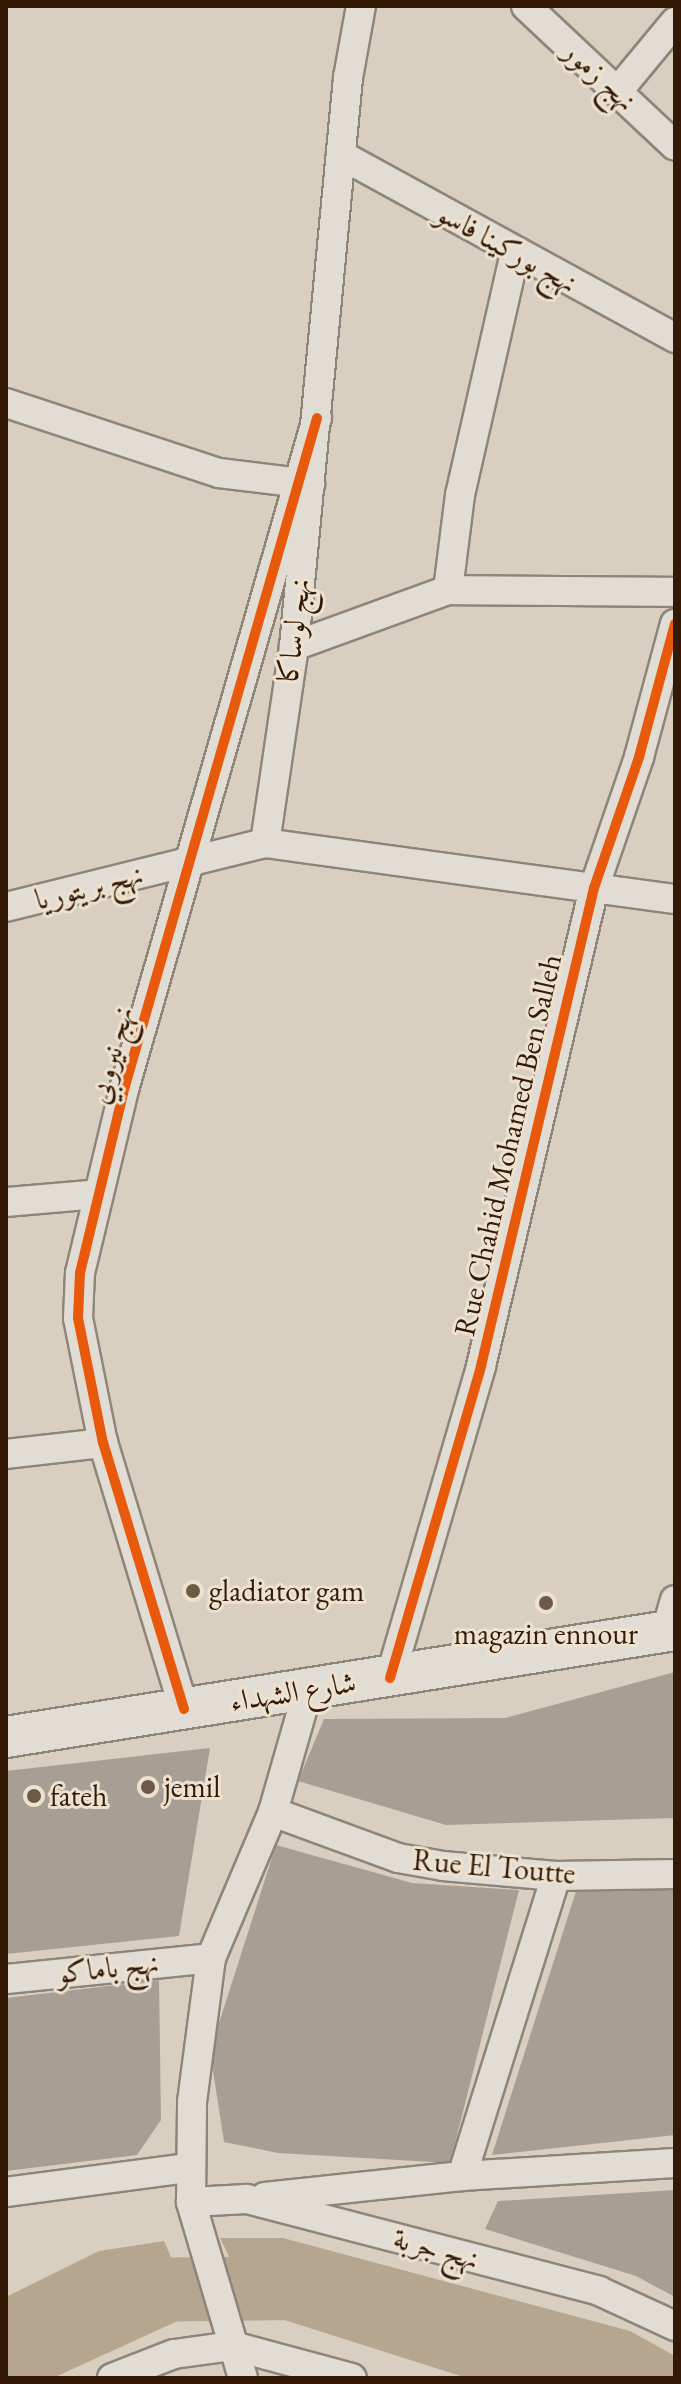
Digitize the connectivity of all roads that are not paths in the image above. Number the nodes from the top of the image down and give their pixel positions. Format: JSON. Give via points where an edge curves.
{"nodes":[{"id":1,"x":361,"y":6,"type":"edge"},
{"id":2,"x":526,"y":6,"type":"edge"},
{"id":3,"x":675,"y":22,"type":"edge"},
{"id":4,"x":617,"y":92,"type":"junction"},
{"id":5,"x":675,"y":146,"type":"edge"},
{"id":6,"x":341,"y":155,"type":"junction"},
{"id":7,"x":515,"y":253,"type":"junction"},
{"id":8,"x":675,"y":338,"type":"edge"},
{"id":9,"x":6,"y":403,"type":"edge"},
{"id":10,"x":303,"y":483,"type":"junction"},
{"id":11,"x":448,"y":590,"type":"junction"},
{"id":12,"x":675,"y":592,"type":"edge"},
{"id":13,"x":675,"y":624,"type":"edge"},
{"id":14,"x":294,"y":646,"type":"junction"},
{"id":15,"x":265,"y":843,"type":"junction"},
{"id":16,"x":191,"y":861,"type":"junction"},
{"id":17,"x":594,"y":888,"type":"junction"},
{"id":18,"x":675,"y":899,"type":"edge"},
{"id":19,"x":6,"y":907,"type":"edge"},
{"id":20,"x":99,"y":1194,"type":"junction"},
{"id":21,"x":6,"y":1202,"type":"edge"},
{"id":22,"x":103,"y":1443,"type":"junction"},
{"id":23,"x":6,"y":1454,"type":"edge"},
{"id":24,"x":672,"y":1620,"type":"edge"},
{"id":25,"x":390,"y":1678,"type":"junction"},
{"id":26,"x":308,"y":1690,"type":"junction"},
{"id":27,"x":184,"y":1709,"type":"junction"},
{"id":28,"x":6,"y":1737,"type":"edge"},
{"id":29,"x":273,"y":1812,"type":"junction"},
{"id":30,"x":675,"y":1874,"type":"edge"},
{"id":31,"x":556,"y":1876,"type":"junction"},
{"id":32,"x":211,"y":1958,"type":"junction"},
{"id":33,"x":6,"y":1979,"type":"edge"},
{"id":34,"x":675,"y":2163,"type":"edge"},
{"id":35,"x":188,"y":2168,"type":"junction"},
{"id":36,"x":462,"y":2176,"type":"junction"},
{"id":37,"x":6,"y":2192,"type":"edge"},
{"id":38,"x":247,"y":2199,"type":"junction"},
{"id":39,"x":191,"y":2202,"type":"junction"},
{"id":40,"x":675,"y":2326,"type":"edge"},
{"id":41,"x":233,"y":2346,"type":"junction"},
{"id":42,"x":112,"y":2378,"type":"edge"},
{"id":43,"x":243,"y":2378,"type":"edge"},
{"id":44,"x":352,"y":2378,"type":"edge"}],
"edges":[{"from":1,"to":6,"type":"street","name":"نهج لوساكا"},
{"from":2,"to":4,"type":"street","name":"نهج زمور"},
{"from":3,"to":4,"type":"street"},
{"from":4,"to":5,"type":"street","name":"نهج زمور"},
{"from":6,"to":7,"type":"street","name":"نهج بوركينا فاسو"},
{"from":6,"to":10,"type":"street","name":"نهج لوساكا","via":[[317,418]]},
{"from":7,"to":8,"type":"street","name":"نهج بوركينا فاسو"},
{"from":7,"to":11,"type":"street","via":[[457,507]]},
{"from":9,"to":10,"type":"street","via":[[219,473]]},
{"from":10,"to":14,"type":"street","name":"نهج لوساكا"},
{"from":10,"to":16,"type":"street","name":"نهج نيروبي"},
{"from":11,"to":12,"type":"street"},
{"from":11,"to":14,"type":"street"},
{"from":13,"to":17,"type":"street","name":"Rue Chahid Mohamed Ben Salleh","via":[[639,757]]},
{"from":14,"to":15,"type":"street","name":"نهج لوساكا"},
{"from":15,"to":16,"type":"street","name":"نهج بريتوريا"},
{"from":15,"to":17,"type":"street"},
{"from":16,"to":19,"type":"street","name":"نهج بريتوريا"},
{"from":16,"to":20,"type":"street","name":"نهج نيروبي"},
{"from":17,"to":18,"type":"street"},
{"from":17,"to":25,"type":"street","name":"Rue Chahid Mohamed Ben Salleh","via":[[481,1366]]},
{"from":20,"to":21,"type":"street"},
{"from":20,"to":22,"type":"street","name":"نهج نيروبي","via":[[80,1273],[78,1318]]},
{"from":22,"to":23,"type":"street"},
{"from":22,"to":27,"type":"street","name":"نهج نيروبي"},
{"from":24,"to":25,"type":"main road","name":"شارع الشهداء"},
{"from":25,"to":26,"type":"main road","name":"شارع الشهداء"},
{"from":26,"to":27,"type":"main road","name":"شارع الشهداء"},
{"from":26,"to":29,"type":"street"},
{"from":27,"to":28,"type":"main road","name":"شارع الشهداء"},
{"from":29,"to":31,"type":"street","name":"Rue El Toutte","via":[[398,1858]]},
{"from":29,"to":32,"type":"street"},
{"from":30,"to":31,"type":"street","name":"Rue El Toutte"},
{"from":31,"to":36,"type":"street"},
{"from":32,"to":33,"type":"street","name":"نهج باماكو"},
{"from":32,"to":35,"type":"street"},
{"from":34,"to":36,"type":"street"},
{"from":35,"to":37,"type":"street"},
{"from":35,"to":39,"type":"street"},
{"from":36,"to":38,"type":"street"},
{"from":38,"to":39,"type":"street","name":"نهج جربة"},
{"from":38,"to":40,"type":"street","name":"نهج جربة","via":[[599,2291]]},
{"from":39,"to":41,"type":"street"},
{"from":41,"to":42,"type":"street","via":[[174,2354]]},
{"from":41,"to":43,"type":"street"},
{"from":41,"to":44,"type":"street"}]}
